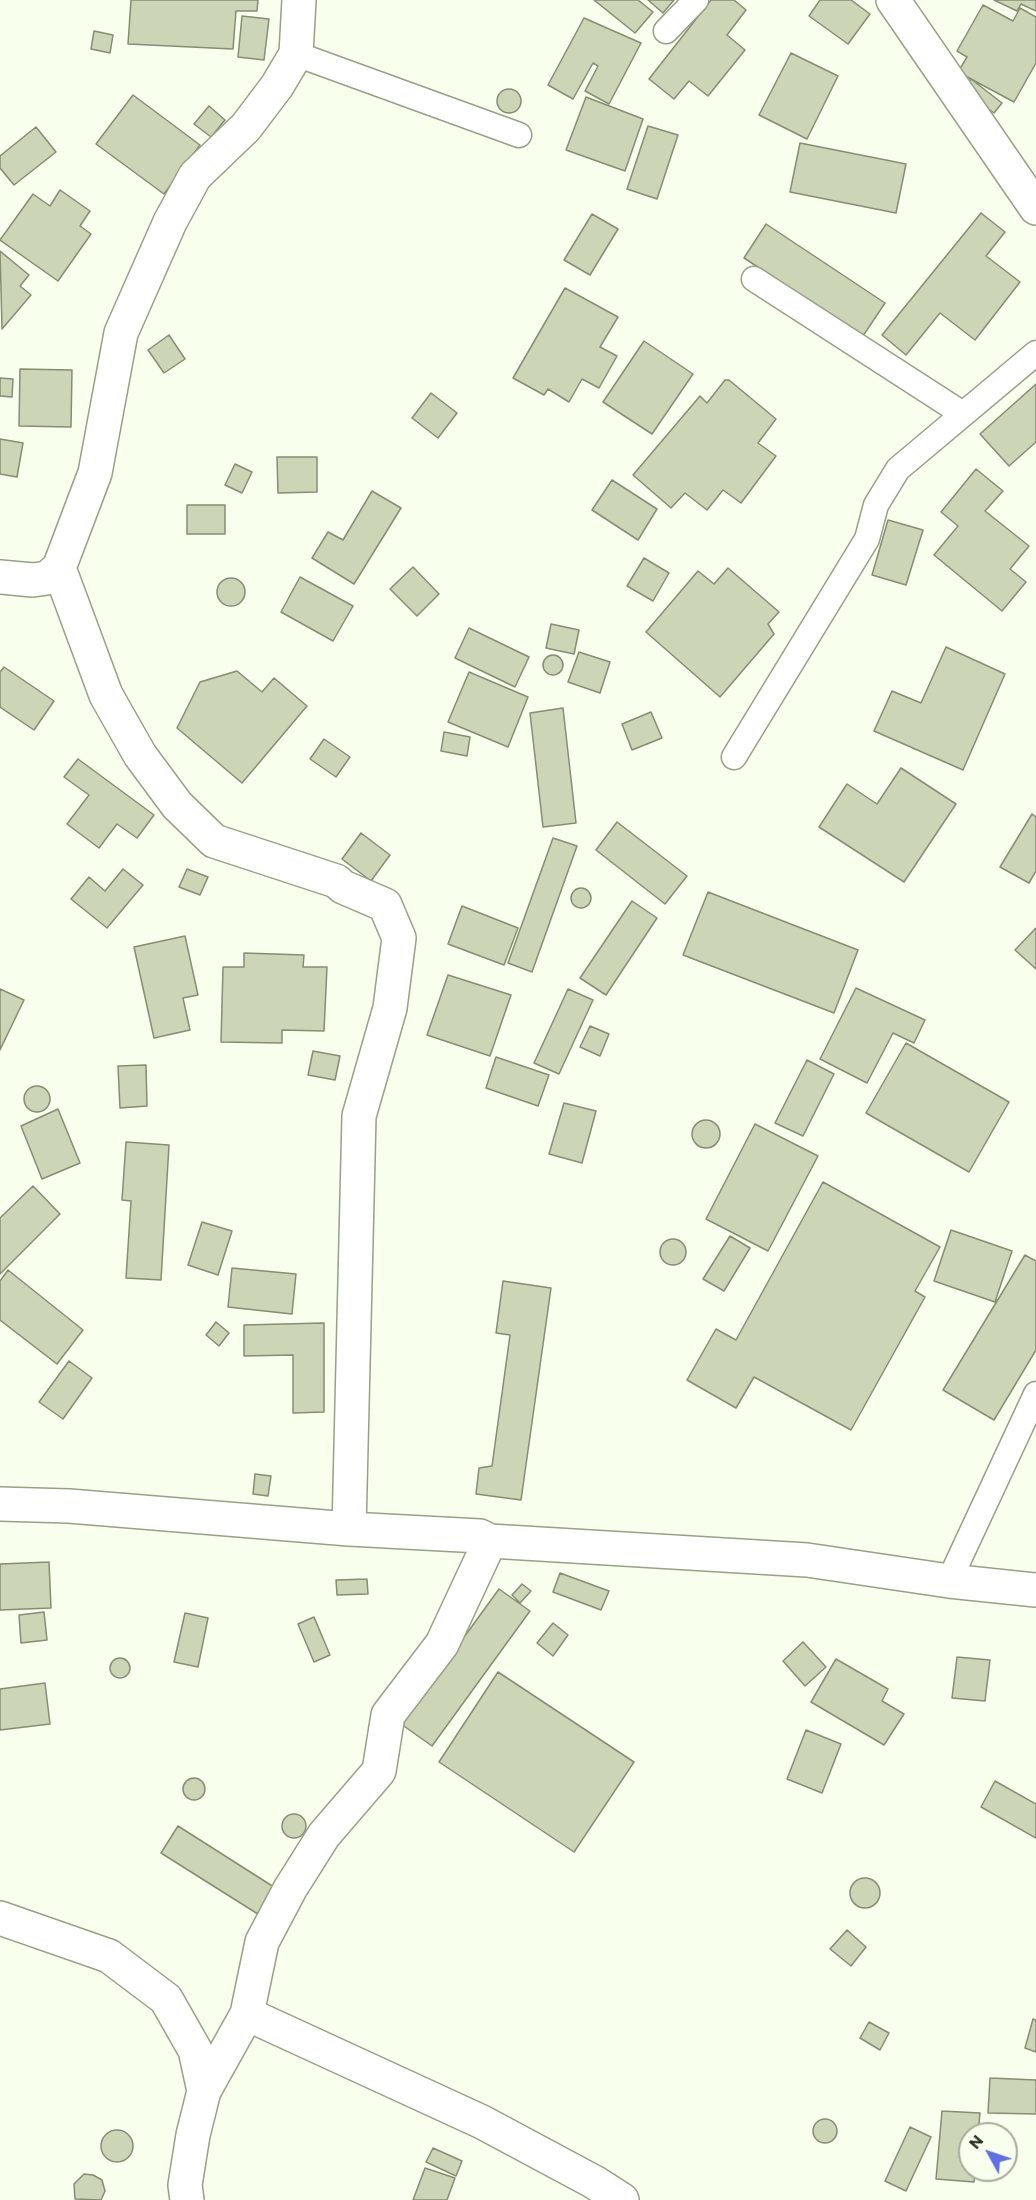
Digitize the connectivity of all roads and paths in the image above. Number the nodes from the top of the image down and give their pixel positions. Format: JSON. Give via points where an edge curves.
{"nodes":[{"id":1,"x":298,"y":0,"type":"edge"},
{"id":2,"x":696,"y":0,"type":"edge"},
{"id":3,"x":893,"y":0,"type":"edge"},
{"id":4,"x":666,"y":31,"type":"dead end"},
{"id":5,"x":296,"y":54,"type":"junction"},
{"id":6,"x":519,"y":135,"type":"dead end"},
{"id":7,"x":1036,"y":208,"type":"edge"},
{"id":8,"x":754,"y":279,"type":"dead end"},
{"id":9,"x":1036,"y":353,"type":"edge"},
{"id":10,"x":963,"y":414,"type":"junction"},
{"id":11,"x":59,"y":568,"type":"junction"},
{"id":12,"x":0,"y":577,"type":"edge"},
{"id":13,"x":734,"y":757,"type":"dead end"},
{"id":14,"x":1036,"y":1394,"type":"edge"},
{"id":15,"x":0,"y":1504,"type":"edge"},
{"id":16,"x":349,"y":1528,"type":"junction"},
{"id":17,"x":490,"y":1541,"type":"junction"},
{"id":18,"x":949,"y":1581,"type":"junction"},
{"id":19,"x":1036,"y":1590,"type":"edge"},
{"id":20,"x":0,"y":1918,"type":"edge"},
{"id":21,"x":248,"y":2014,"type":"junction"},
{"id":22,"x":204,"y":2091,"type":"junction"},
{"id":23,"x":187,"y":2200,"type":"edge"},
{"id":24,"x":622,"y":2200,"type":"edge"}],
"edges":[{"from":1,"to":5,"type":"street"},
{"from":2,"to":4,"type":"lane"},
{"from":3,"to":7,"type":"street"},
{"from":5,"to":6,"type":"lane"},
{"from":5,"to":11,"type":"street","via":[[278,86],[246,127],[195,176],[170,222],[121,333],[95,474]]},
{"from":8,"to":10,"type":"lane"},
{"from":9,"to":10,"type":"lane"},
{"from":10,"to":13,"type":"lane","via":[[898,469],[876,505],[867,539]]},
{"from":11,"to":12,"type":"street","via":[[40,579]]},
{"from":11,"to":16,"type":"street","via":[[106,694],[140,755],[177,806],[214,841],[336,881],[384,905],[399,938],[390,1008],[359,1116]]},
{"from":14,"to":18,"type":"lane"},
{"from":15,"to":16,"type":"street"},
{"from":16,"to":17,"type":"street","via":[[480,1536]]},
{"from":17,"to":18,"type":"street","via":[[807,1560]]},
{"from":17,"to":21,"type":"street","via":[[441,1644],[388,1714],[379,1771],[324,1835],[262,1942]]},
{"from":18,"to":19,"type":"street"},
{"from":20,"to":22,"type":"street","via":[[109,1956],[166,1999],[195,2050]]},
{"from":21,"to":22,"type":"street"},
{"from":21,"to":24,"type":"street","via":[[482,2122]]},
{"from":22,"to":23,"type":"street","via":[[193,2135]]}]}
